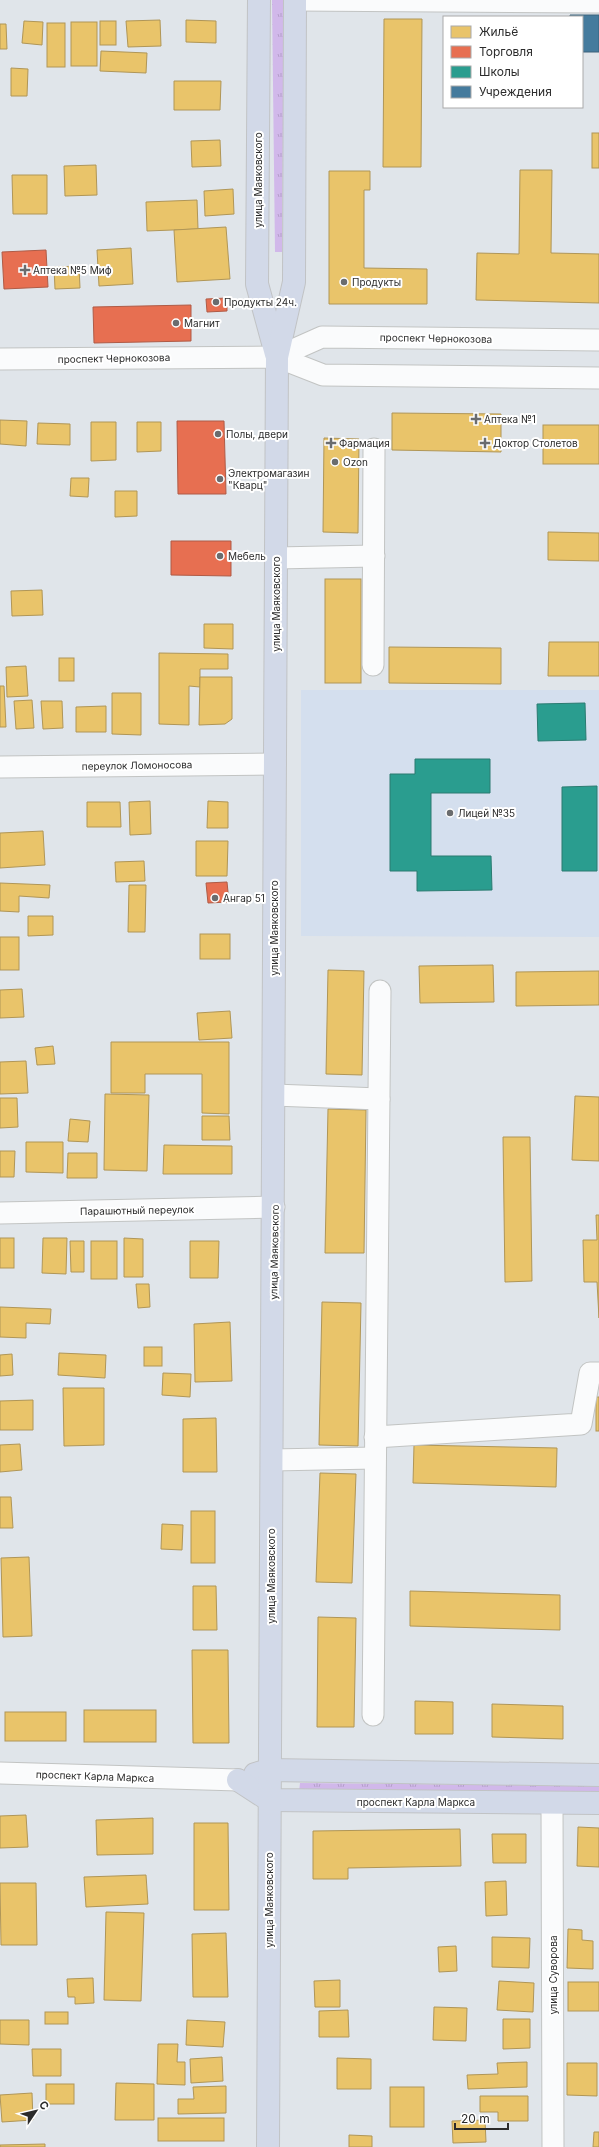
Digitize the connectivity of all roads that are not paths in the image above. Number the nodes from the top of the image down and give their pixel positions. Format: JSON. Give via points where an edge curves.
{"nodes":[{"id":1,"x":259,"y":0,"type":"edge"},
{"id":2,"x":295,"y":0,"type":"edge"},
{"id":3,"x":599,"y":2,"type":"edge"},
{"id":4,"x":599,"y":340,"type":"edge"},
{"id":5,"x":277,"y":357,"type":"junction"},
{"id":6,"x":0,"y":359,"type":"edge"},
{"id":7,"x":599,"y":378,"type":"edge"},
{"id":8,"x":374,"y":449,"type":"dead end"},
{"id":9,"x":374,"y":556,"type":"junction"},
{"id":10,"x":276,"y":558,"type":"junction"},
{"id":11,"x":372,"y":665,"type":"dead end"},
{"id":12,"x":275,"y":764,"type":"junction"},
{"id":13,"x":0,"y":767,"type":"edge"},
{"id":14,"x":380,"y":990,"type":"dead end"},
{"id":15,"x":274,"y":1095,"type":"junction"},
{"id":16,"x":379,"y":1099,"type":"junction"},
{"id":17,"x":274,"y":1207,"type":"junction"},
{"id":18,"x":0,"y":1213,"type":"edge"},
{"id":19,"x":599,"y":1373,"type":"edge"},
{"id":20,"x":376,"y":1437,"type":"junction"},
{"id":21,"x":375,"y":1458,"type":"junction"},
{"id":22,"x":272,"y":1460,"type":"junction"},
{"id":23,"x":373,"y":1715,"type":"dead end"},
{"id":24,"x":269,"y":1770,"type":"junction"},
{"id":25,"x":0,"y":1773,"type":"edge"},
{"id":26,"x":599,"y":1775,"type":"edge"},
{"id":27,"x":238,"y":1780,"type":"junction"},
{"id":28,"x":269,"y":1800,"type":"junction"},
{"id":29,"x":552,"y":1803,"type":"junction"},
{"id":30,"x":599,"y":1803,"type":"edge"},
{"id":31,"x":268,"y":2147,"type":"edge"},
{"id":32,"x":553,"y":2147,"type":"edge"}],
"edges":[{"from":1,"to":5,"type":"main road","name":"улица Маяковского","via":[[257,284]]},
{"from":2,"to":3,"type":"street"},
{"from":2,"to":5,"type":"main road","name":"улица Маяковского","via":[[294,282]]},
{"from":4,"to":5,"type":"street","name":"проспект Чернокозова","via":[[322,337]]},
{"from":5,"to":6,"type":"street","name":"проспект Чернокозова"},
{"from":5,"to":7,"type":"street","name":"проспект Чернокозова","via":[[323,375]]},
{"from":5,"to":10,"type":"main road","name":"улица Маяковского"},
{"from":8,"to":9,"type":"street"},
{"from":9,"to":10,"type":"street"},
{"from":9,"to":11,"type":"street"},
{"from":10,"to":12,"type":"main road","name":"улица Маяковского"},
{"from":12,"to":13,"type":"street","name":"переулок Ломоносова"},
{"from":12,"to":15,"type":"main road","name":"улица Маяковского"},
{"from":14,"to":16,"type":"street"},
{"from":15,"to":16,"type":"street"},
{"from":15,"to":17,"type":"main road","name":"улица Маяковского"},
{"from":16,"to":20,"type":"street"},
{"from":17,"to":18,"type":"street","name":"Парашютный переулок"},
{"from":17,"to":22,"type":"main road","name":"улица Маяковского"},
{"from":19,"to":20,"type":"street","via":[[590,1373],[581,1424]]},
{"from":20,"to":21,"type":"street"},
{"from":21,"to":22,"type":"street"},
{"from":21,"to":23,"type":"street"},
{"from":22,"to":24,"type":"main road","name":"улица Маяковского"},
{"from":24,"to":26,"type":"main road","name":"проспект Карла Маркса"},
{"from":24,"to":27,"type":"main road","name":"проспект Карла Маркса"},
{"from":24,"to":28,"type":"main road","name":"улица Маяковского"},
{"from":25,"to":27,"type":"street","name":"проспект Карла Маркса"},
{"from":27,"to":28,"type":"main road"},
{"from":28,"to":29,"type":"main road","name":"проспект Карла Маркса"},
{"from":28,"to":31,"type":"main road","name":"улица Маяковского"},
{"from":29,"to":30,"type":"main road","name":"проспект Карла Маркса"},
{"from":29,"to":32,"type":"street","name":"улица Суворова"}]}
